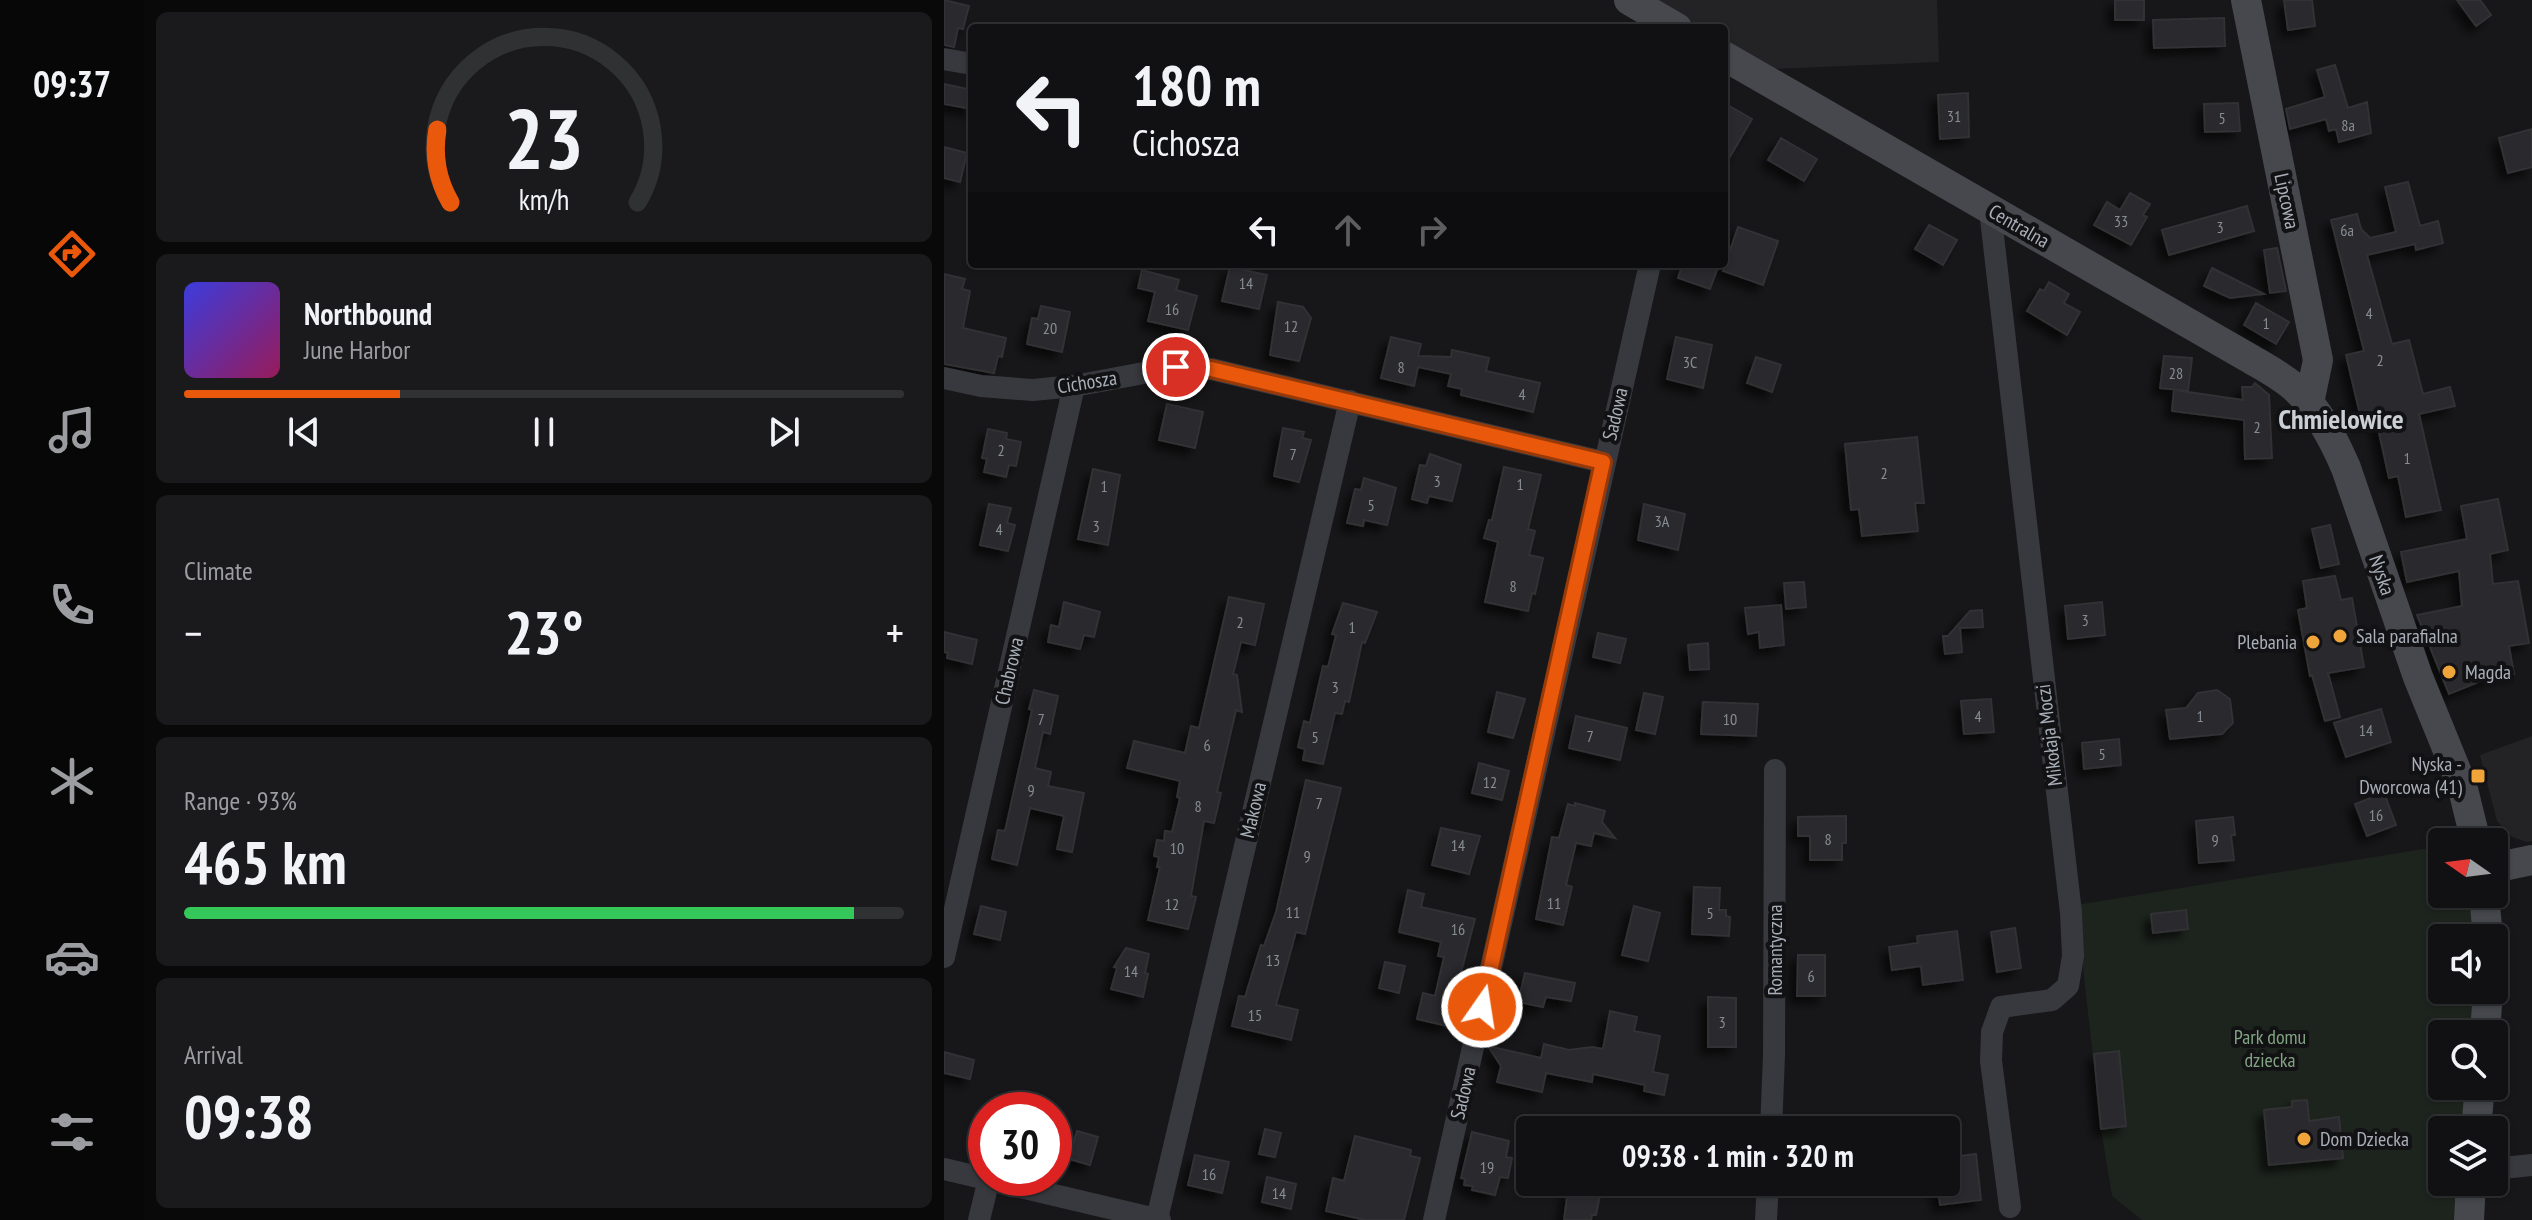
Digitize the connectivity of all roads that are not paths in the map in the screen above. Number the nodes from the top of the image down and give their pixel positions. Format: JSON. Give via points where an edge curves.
{"nodes":[{"id":1,"x":1629,"y":0,"type":"edge"},
{"id":2,"x":2246,"y":0,"type":"edge"},
{"id":3,"x":1670,"y":24,"type":"edge"},
{"id":4,"x":1728,"y":58,"type":"edge"},
{"id":5,"x":944,"y":59,"type":"edge"},
{"id":6,"x":968,"y":63,"type":"edge"},
{"id":7,"x":1990,"y":210,"type":"junction"},
{"id":8,"x":1649,"y":268,"type":"edge"},
{"id":9,"x":944,"y":378,"type":"edge"},
{"id":10,"x":1074,"y":386,"type":"junction"},
{"id":11,"x":1350,"y":401,"type":"junction"},
{"id":12,"x":2309,"y":403,"type":"junction"},
{"id":13,"x":1603,"y":462,"type":"junction"},
{"id":14,"x":1775,"y":770,"type":"dead end"},
{"id":15,"x":2473,"y":828,"type":"edge"},
{"id":16,"x":2532,"y":860,"type":"edge"},
{"id":17,"x":2508,"y":865,"type":"edge"},
{"id":18,"x":944,"y":957,"type":"edge"},
{"id":19,"x":1772,"y":1116,"type":"edge"},
{"id":20,"x":2532,"y":1165,"type":"edge"},
{"id":21,"x":2508,"y":1168,"type":"edge"},
{"id":22,"x":944,"y":1169,"type":"edge"},
{"id":23,"x":968,"y":1174,"type":"edge"},
{"id":24,"x":985,"y":1196,"type":"edge"},
{"id":25,"x":1059,"y":1196,"type":"edge"},
{"id":26,"x":1767,"y":1196,"type":"edge"},
{"id":27,"x":2470,"y":1196,"type":"edge"},
{"id":28,"x":2010,"y":1207,"type":"dead end"},
{"id":29,"x":979,"y":1220,"type":"edge"},
{"id":30,"x":1158,"y":1220,"type":"edge"},
{"id":31,"x":1434,"y":1220,"type":"edge"},
{"id":32,"x":1766,"y":1220,"type":"edge"},
{"id":33,"x":2469,"y":1220,"type":"edge"}],
"edges":[{"from":1,"to":3,"type":"street"},
{"from":2,"to":12,"type":"street","name":"Lipcowa","via":[[2318,360]]},
{"from":4,"to":7,"type":"street","name":"Centralna"},
{"from":5,"to":6,"type":"street"},
{"from":7,"to":12,"type":"street","name":"Centralna","via":[[2249,358]]},
{"from":7,"to":28,"type":"street","name":"Mikołaja Moczi","via":[[2073,956],[2068,986],[2052,1000],[2001,1007],[1992,1032]]},
{"from":8,"to":13,"type":"street","name":"Sadowa"},
{"from":9,"to":10,"type":"street","name":"Cichosza","via":[[1033,390]]},
{"from":10,"to":11,"type":"street","name":"Cichosza","via":[[1176,367],[1211,369]]},
{"from":10,"to":18,"type":"street","name":"Chabrowa"},
{"from":11,"to":13,"type":"street","name":"Cichosza"},
{"from":11,"to":30,"type":"street","name":"Makowa"},
{"from":12,"to":15,"type":"street","name":"Nyska","via":[[2346,468],[2418,677],[2462,785]]},
{"from":13,"to":31,"type":"street","name":"Sadowa"},
{"from":14,"to":19,"type":"street","name":"Romantyczna"},
{"from":16,"to":17,"type":"street"},
{"from":20,"to":21,"type":"street"},
{"from":22,"to":23,"type":"street"},
{"from":24,"to":29,"type":"street"},
{"from":25,"to":30,"type":"street"},
{"from":26,"to":32,"type":"street"},
{"from":27,"to":33,"type":"street"}]}
